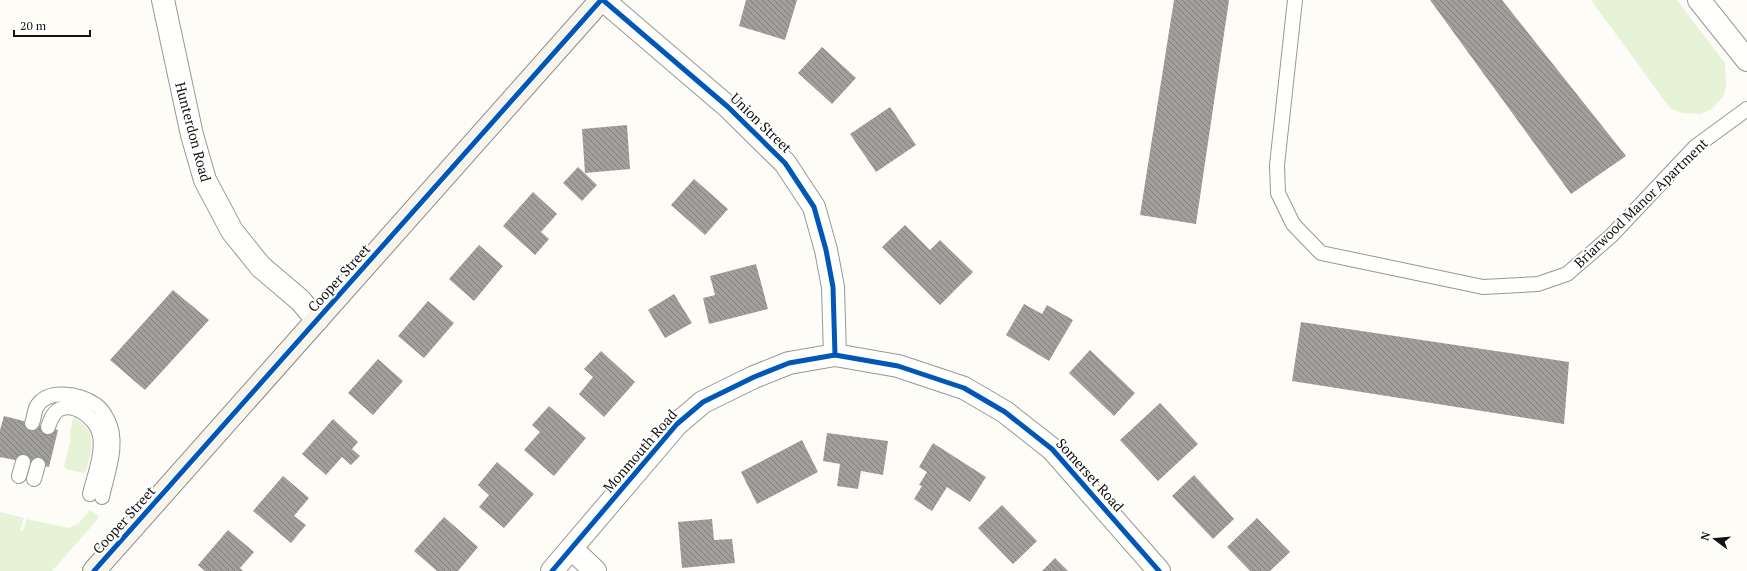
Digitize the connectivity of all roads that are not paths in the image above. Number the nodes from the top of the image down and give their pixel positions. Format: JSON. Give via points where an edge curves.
{"nodes":[{"id":1,"x":163,"y":0,"type":"edge"},
{"id":2,"x":602,"y":0,"type":"edge"},
{"id":3,"x":1295,"y":0,"type":"edge"},
{"id":4,"x":1699,"y":0,"type":"edge"},
{"id":5,"x":1747,"y":60,"type":"edge"},
{"id":6,"x":1747,"y":109,"type":"edge"},
{"id":7,"x":317,"y":320,"type":"junction"},
{"id":8,"x":835,"y":355,"type":"junction"},
{"id":9,"x":32,"y":423,"type":"dead end"},
{"id":10,"x":48,"y":427,"type":"dead end"},
{"id":11,"x":23,"y":462,"type":"dead end"},
{"id":12,"x":38,"y":465,"type":"dead end"},
{"id":13,"x":19,"y":476,"type":"dead end"},
{"id":14,"x":34,"y":480,"type":"dead end"},
{"id":15,"x":572,"y":549,"type":"junction"},
{"id":16,"x":94,"y":571,"type":"edge"},
{"id":17,"x":552,"y":571,"type":"edge"},
{"id":18,"x":594,"y":571,"type":"edge"},
{"id":19,"x":1160,"y":571,"type":"edge"}],
"edges":[{"from":1,"to":7,"type":"street","name":"Hunterdon Road","via":[[192,135],[205,180],[232,231],[256,261],[300,300]]},
{"from":2,"to":7,"type":"main road","name":"Cooper Street"},
{"from":2,"to":8,"type":"street","name":"Union Street","via":[[733,112],[785,163],[814,207],[833,287]]},
{"from":3,"to":6,"type":"lane","name":"Briarwood Manor Apartment","via":[[1277,165],[1278,193],[1293,224],[1320,253],[1483,287],[1538,284],[1567,274],[1611,236],[1695,147]]},
{"from":4,"to":5,"type":"street"},
{"from":7,"to":16,"type":"main road","name":"Cooper Street"},
{"from":8,"to":15,"type":"street","name":"Monmouth Road","via":[[789,363],[703,402],[677,424]]},
{"from":8,"to":19,"type":"street","name":"Somerset Road","via":[[898,366],[964,388],[1005,412],[1052,449]]},
{"from":9,"to":10,"type":"lane","via":[[36,407],[48,397],[65,394],[82,398],[97,406],[108,420],[112,450],[96,495],[101,446],[100,433],[94,423],[87,415],[68,408],[55,413]]},
{"from":11,"to":13,"type":"lane"},
{"from":12,"to":14,"type":"lane"},
{"from":15,"to":17,"type":"street","name":"Monmouth Road"},
{"from":15,"to":18,"type":"street"}]}
